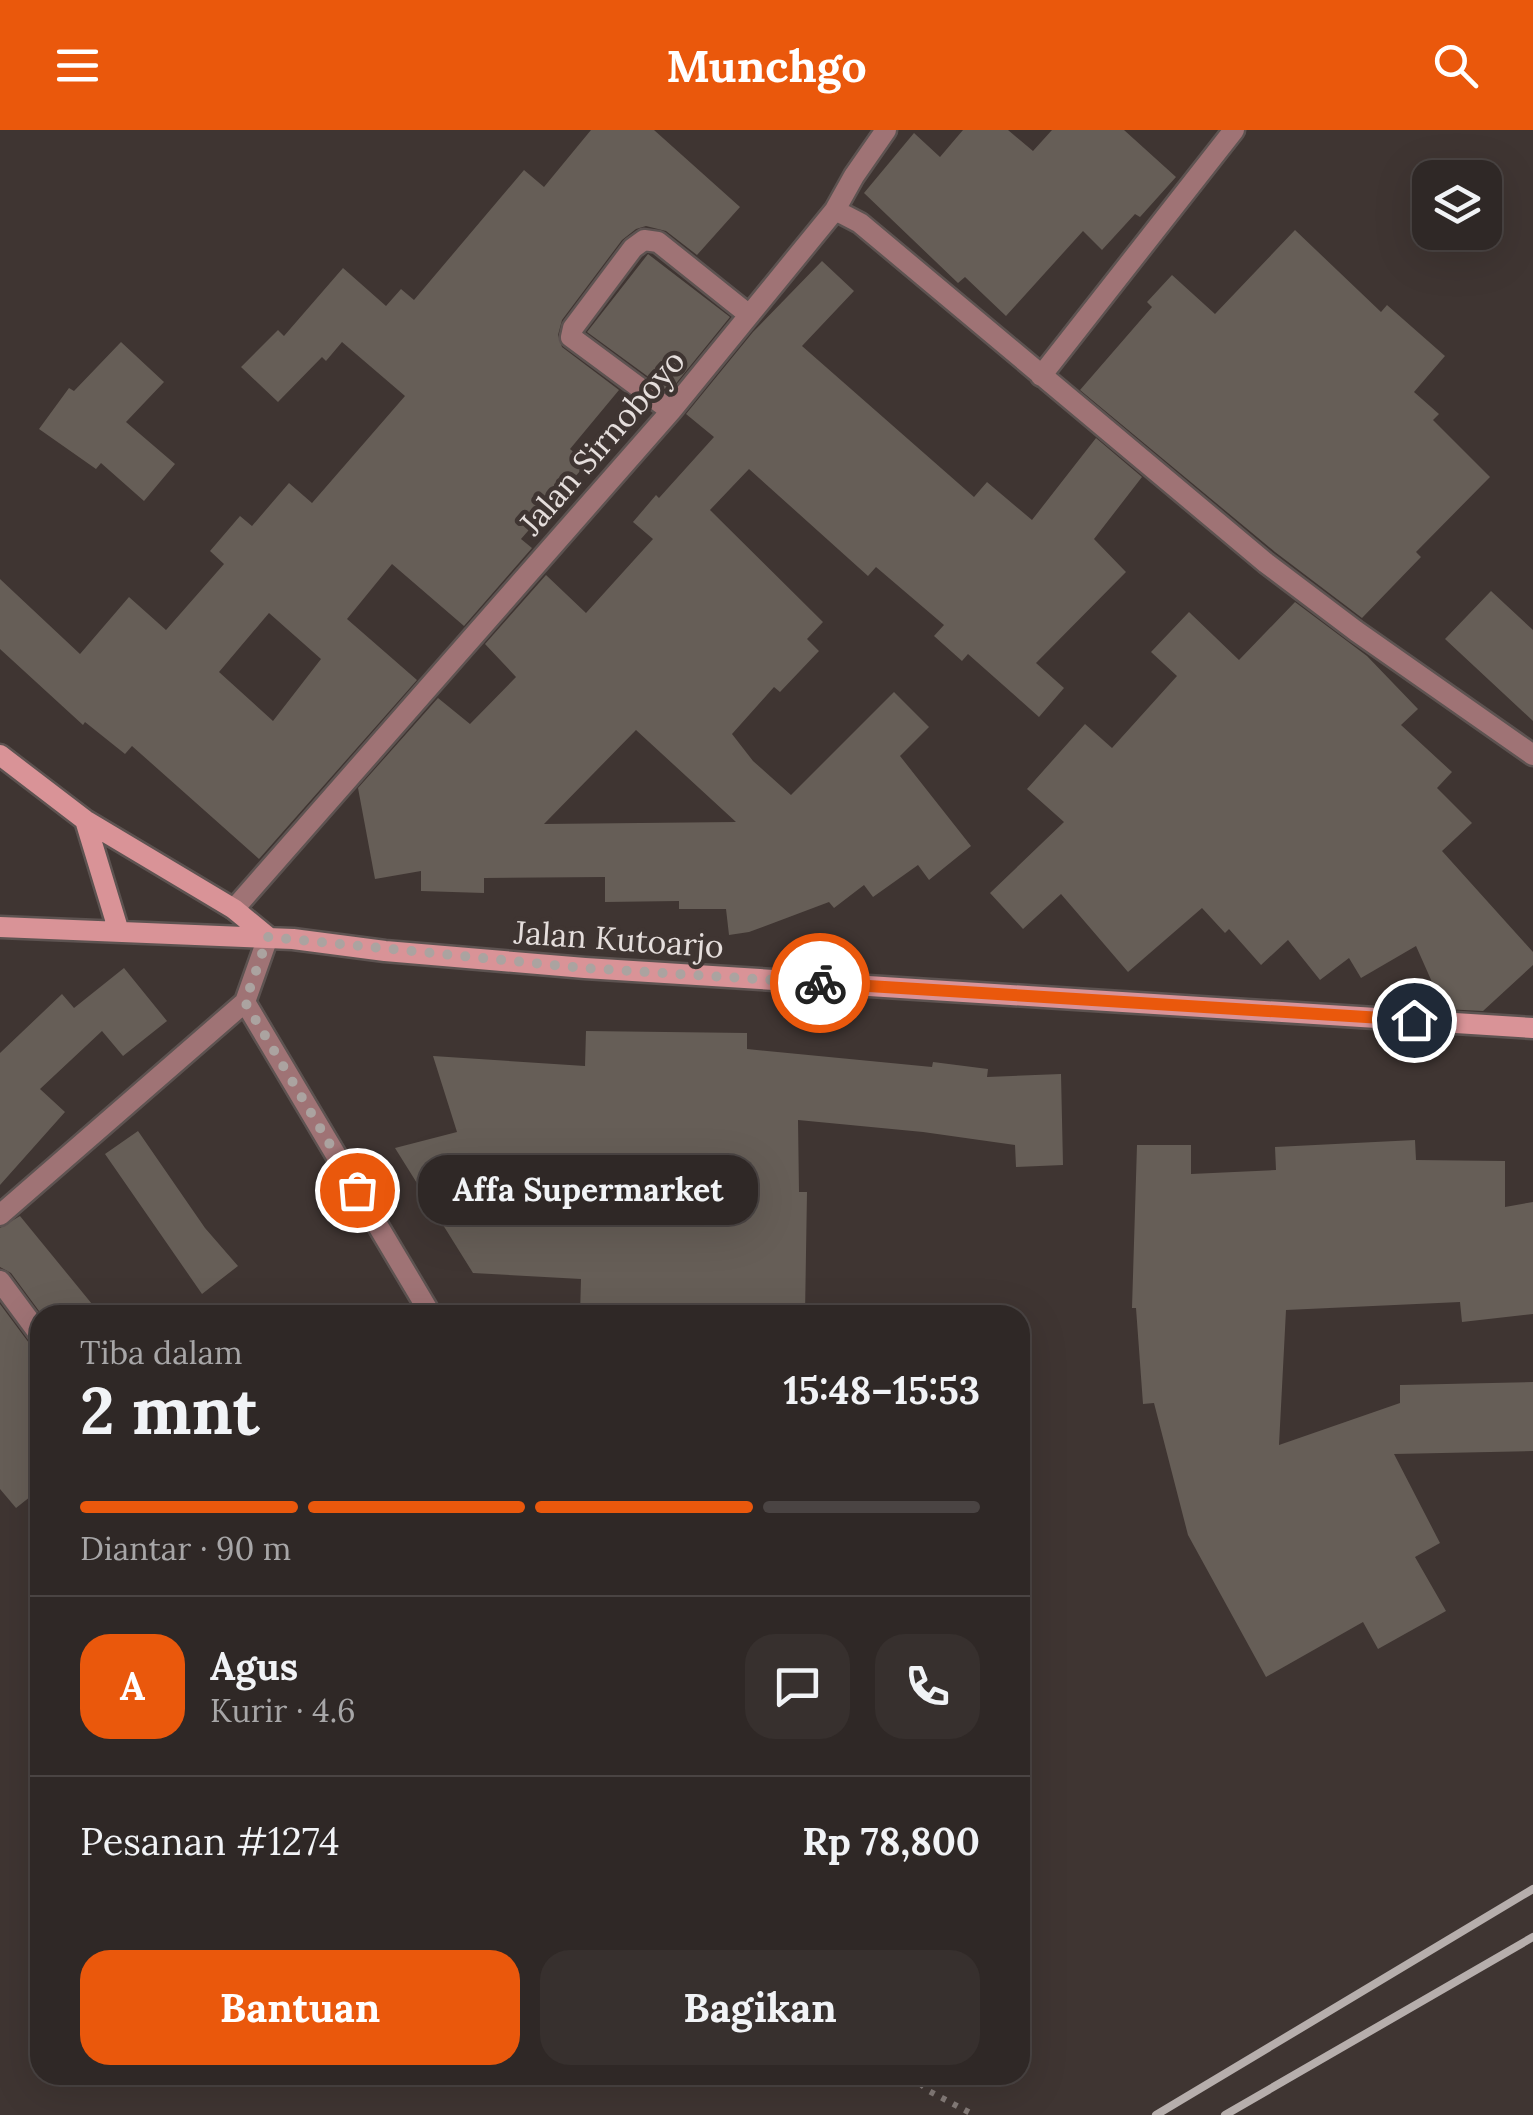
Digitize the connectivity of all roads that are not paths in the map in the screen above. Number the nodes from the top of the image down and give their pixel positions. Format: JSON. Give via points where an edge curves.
{"nodes":[{"id":1,"x":886,"y":130,"type":"edge"},
{"id":2,"x":1234,"y":130,"type":"edge"},
{"id":3,"x":836,"y":210,"type":"junction"},
{"id":4,"x":748,"y":314,"type":"junction"},
{"id":5,"x":1041,"y":376,"type":"junction"},
{"id":6,"x":670,"y":411,"type":"junction"},
{"id":7,"x":1533,"y":754,"type":"edge"},
{"id":8,"x":0,"y":755,"type":"edge"},
{"id":9,"x":85,"y":820,"type":"junction"},
{"id":10,"x":234,"y":909,"type":"junction"},
{"id":11,"x":0,"y":927,"type":"edge"},
{"id":12,"x":119,"y":932,"type":"junction"},
{"id":13,"x":268,"y":937,"type":"junction"},
{"id":14,"x":245,"y":1002,"type":"junction"},
{"id":15,"x":1533,"y":1028,"type":"edge"},
{"id":16,"x":0,"y":1215,"type":"edge"},
{"id":17,"x":0,"y":1281,"type":"edge"},
{"id":18,"x":425,"y":1305,"type":"edge"},
{"id":19,"x":30,"y":1322,"type":"edge"}],
"edges":[{"from":1,"to":3,"type":"street","name":"Jalan Sirnoboyo"},
{"from":2,"to":5,"type":"street"},
{"from":3,"to":4,"type":"street","name":"Jalan Sirnoboyo"},
{"from":3,"to":5,"type":"street","via":[[860,223]]},
{"from":4,"to":6,"type":"street","name":"Jalan Sirnoboyo"},
{"from":4,"to":6,"type":"street","via":[[658,242],[644,240],[633,248],[571,337]]},
{"from":5,"to":7,"type":"street","via":[[1266,563]]},
{"from":6,"to":10,"type":"street","name":"Jalan Sirnoboyo"},
{"from":8,"to":9,"type":"main road"},
{"from":9,"to":10,"type":"main road"},
{"from":9,"to":12,"type":"main road"},
{"from":10,"to":13,"type":"main road"},
{"from":11,"to":12,"type":"main road","name":"Jalan Kutoarjo"},
{"from":12,"to":13,"type":"main road","name":"Jalan Kutoarjo"},
{"from":13,"to":14,"type":"street"},
{"from":13,"to":15,"type":"main road","name":"Jalan Kutoarjo","via":[[584,968]]},
{"from":14,"to":16,"type":"street"},
{"from":14,"to":18,"type":"street"},
{"from":17,"to":19,"type":"street"}]}
